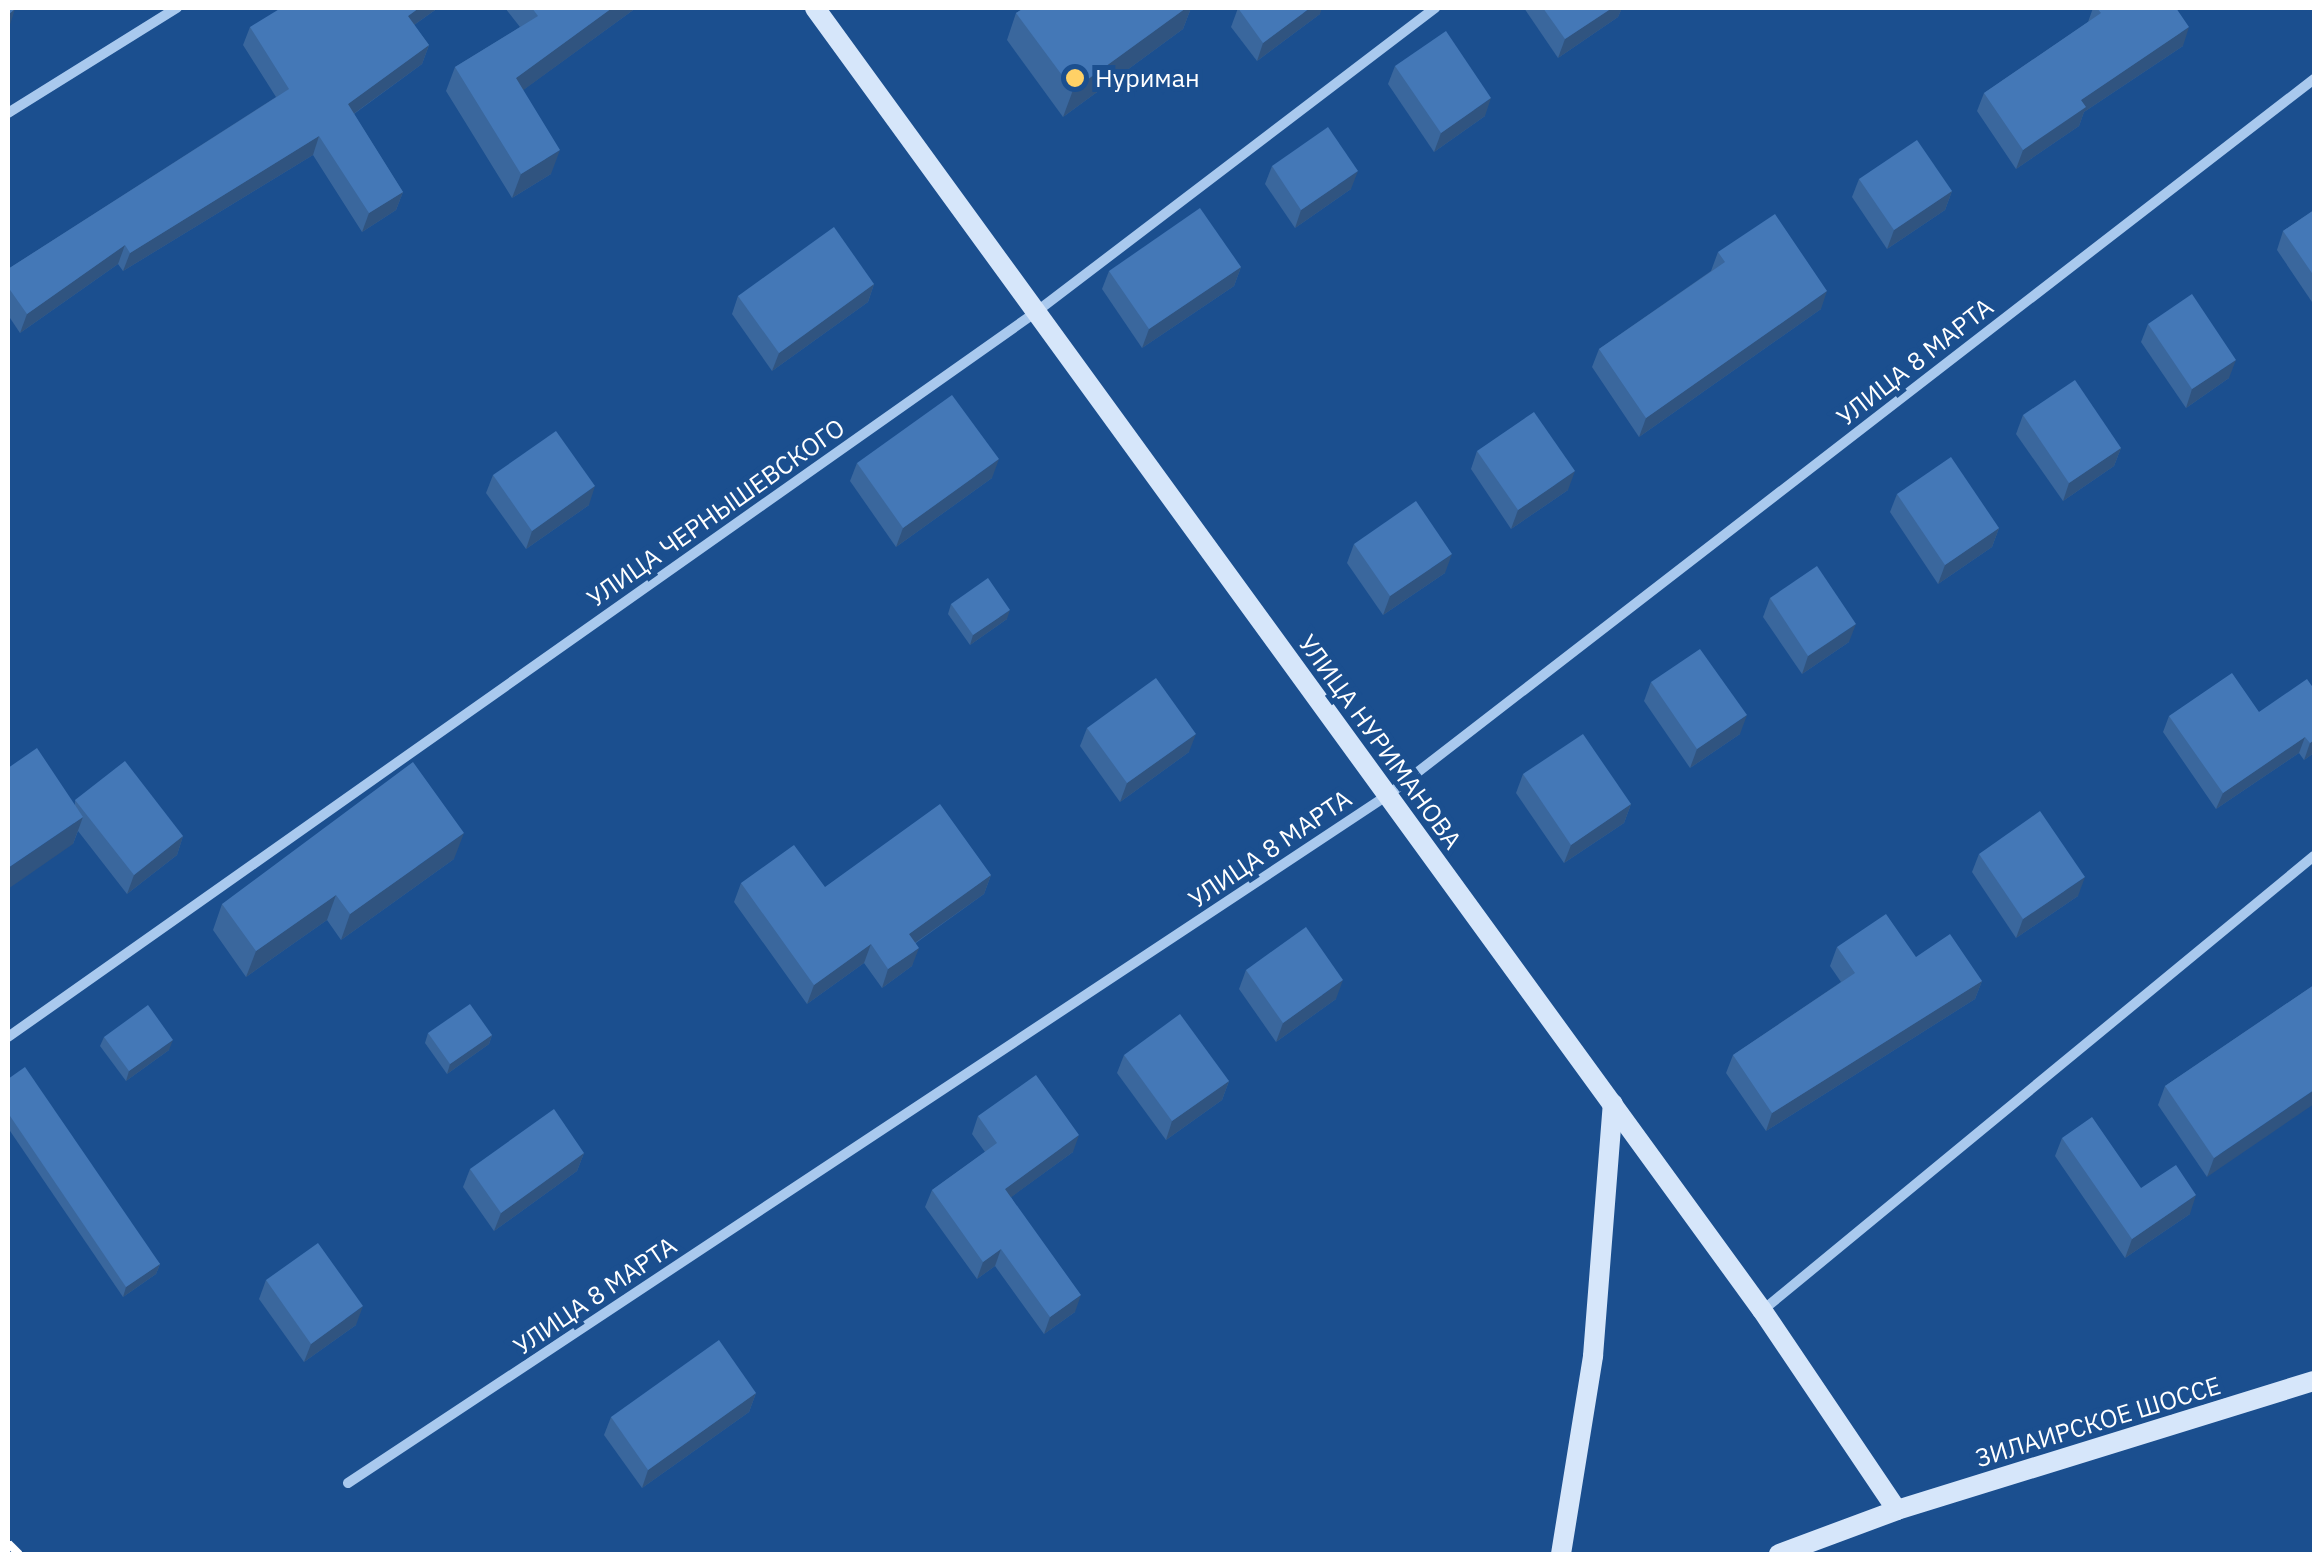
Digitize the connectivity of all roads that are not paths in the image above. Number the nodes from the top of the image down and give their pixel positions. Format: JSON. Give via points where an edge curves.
{"nodes":[{"id":1,"x":177,"y":8,"type":"edge"},
{"id":2,"x":815,"y":8,"type":"edge"},
{"id":3,"x":1435,"y":8,"type":"edge"},
{"id":4,"x":2314,"y":79,"type":"edge"},
{"id":5,"x":8,"y":113,"type":"edge"},
{"id":6,"x":1036,"y":312,"type":"junction"},
{"id":7,"x":1388,"y":795,"type":"junction"},
{"id":8,"x":2314,"y":856,"type":"edge"},
{"id":9,"x":8,"y":1036,"type":"edge"},
{"id":10,"x":1613,"y":1104,"type":"junction"},
{"id":11,"x":1762,"y":1310,"type":"junction"},
{"id":12,"x":2314,"y":1381,"type":"edge"},
{"id":13,"x":348,"y":1484,"type":"dead end"},
{"id":14,"x":1897,"y":1510,"type":"junction"},
{"id":15,"x":1561,"y":1554,"type":"edge"},
{"id":16,"x":1779,"y":1554,"type":"edge"}],
"edges":[{"from":1,"to":5,"type":"street"},
{"from":2,"to":6,"type":"main road","name":"УЛИЦА НУРИМАНОВА"},
{"from":3,"to":6,"type":"street","name":"УЛИЦА ЧЕРНЫШЕВСКОГО"},
{"from":4,"to":7,"type":"street","name":"УЛИЦА 8 МАРТА"},
{"from":6,"to":7,"type":"main road","name":"УЛИЦА НУРИМАНОВА"},
{"from":6,"to":9,"type":"street","name":"УЛИЦА ЧЕРНЫШЕВСКОГО"},
{"from":7,"to":10,"type":"main road","name":"УЛИЦА НУРИМАНОВА"},
{"from":7,"to":13,"type":"street","name":"УЛИЦА 8 МАРТА"},
{"from":8,"to":11,"type":"street"},
{"from":10,"to":11,"type":"main road","name":"УЛИЦА НУРИМАНОВА"},
{"from":10,"to":15,"type":"main road","via":[[1593,1356]]},
{"from":11,"to":14,"type":"main road","name":"УЛИЦА НУРИМАНОВА"},
{"from":12,"to":14,"type":"main road","name":"ЗИЛАИРСКОЕ ШОССЕ"},
{"from":14,"to":16,"type":"main road","name":"ЗИЛАИРСКОЕ ШОССЕ"}]}
